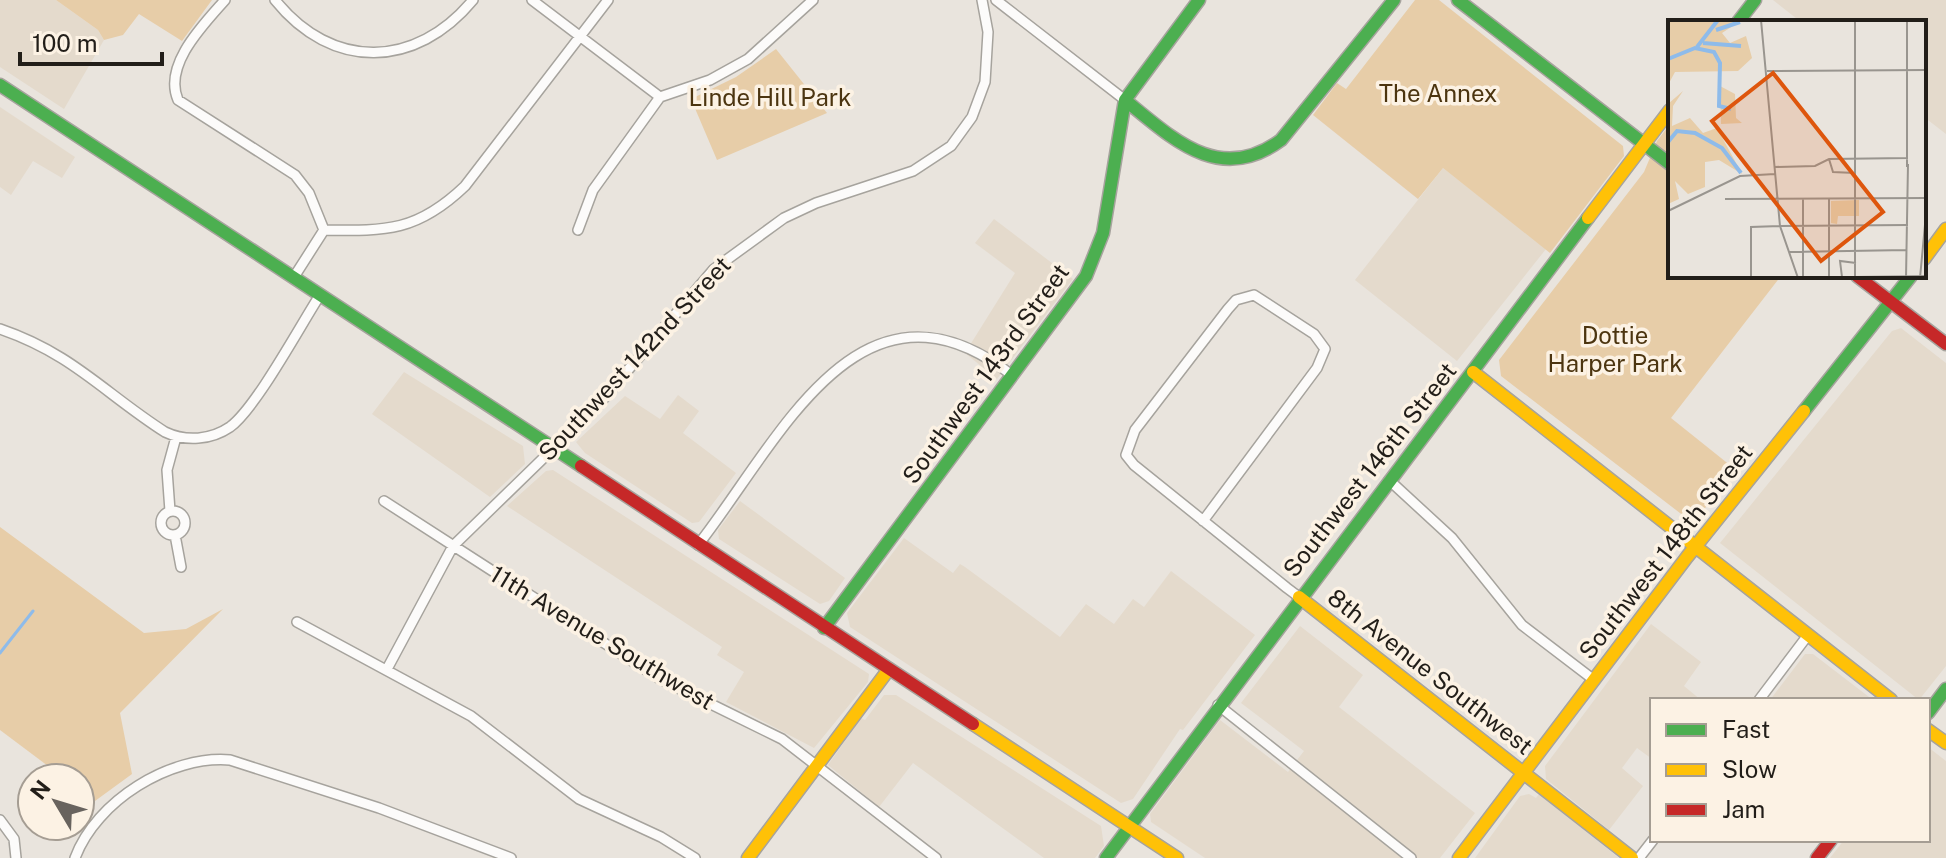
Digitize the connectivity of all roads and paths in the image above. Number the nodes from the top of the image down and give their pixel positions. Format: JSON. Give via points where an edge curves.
{"nodes":[{"id":1,"x":225,"y":0,"type":"edge"},
{"id":2,"x":275,"y":0,"type":"edge"},
{"id":3,"x":473,"y":0,"type":"edge"},
{"id":4,"x":532,"y":0,"type":"edge"},
{"id":5,"x":608,"y":0,"type":"edge"},
{"id":6,"x":813,"y":0,"type":"edge"},
{"id":7,"x":982,"y":0,"type":"edge"},
{"id":8,"x":996,"y":0,"type":"edge"},
{"id":9,"x":1199,"y":0,"type":"edge"},
{"id":10,"x":1394,"y":0,"type":"edge"},
{"id":11,"x":1458,"y":0,"type":"edge"},
{"id":12,"x":1755,"y":0,"type":"edge"},
{"id":13,"x":1740,"y":20,"type":"edge"},
{"id":14,"x":581,"y":36,"type":"junction"},
{"id":15,"x":0,"y":85,"type":"edge"},
{"id":16,"x":660,"y":97,"type":"junction"},
{"id":17,"x":1125,"y":100,"type":"junction"},
{"id":18,"x":1668,"y":113,"type":"edge"},
{"id":19,"x":1644,"y":144,"type":"junction"},
{"id":20,"x":1668,"y":162,"type":"edge"},
{"id":21,"x":1946,"y":229,"type":"edge"},
{"id":22,"x":324,"y":230,"type":"junction"},
{"id":23,"x":578,"y":230,"type":"dead end"},
{"id":24,"x":1926,"y":256,"type":"edge"},
{"id":25,"x":294,"y":277,"type":"junction"},
{"id":26,"x":1860,"y":278,"type":"edge"},
{"id":27,"x":1910,"y":278,"type":"edge"},
{"id":28,"x":320,"y":295,"type":"junction"},
{"id":29,"x":1892,"y":302,"type":"junction"},
{"id":30,"x":0,"y":329,"type":"edge"},
{"id":31,"x":1946,"y":344,"type":"edge"},
{"id":32,"x":1473,"y":372,"type":"junction"},
{"id":33,"x":1013,"y":376,"type":"junction"},
{"id":34,"x":176,"y":437,"type":"junction"},
{"id":35,"x":553,"y":450,"type":"junction"},
{"id":36,"x":1389,"y":480,"type":"junction"},
{"id":37,"x":384,"y":501,"type":"dead end"},
{"id":38,"x":170,"y":511,"type":"junction"},
{"id":39,"x":1203,"y":521,"type":"junction"},
{"id":40,"x":175,"y":535,"type":"junction"},
{"id":41,"x":698,"y":545,"type":"junction"},
{"id":42,"x":453,"y":546,"type":"junction"},
{"id":43,"x":1696,"y":546,"type":"junction"},
{"id":44,"x":181,"y":567,"type":"dead end"},
{"id":45,"x":1299,"y":597,"type":"junction"},
{"id":46,"x":297,"y":622,"type":"dead end"},
{"id":47,"x":824,"y":628,"type":"junction"},
{"id":48,"x":1808,"y":635,"type":"junction"},
{"id":49,"x":387,"y":669,"type":"junction"},
{"id":50,"x":889,"y":669,"type":"junction"},
{"id":51,"x":1594,"y":680,"type":"junction"},
{"id":52,"x":1946,"y":689,"type":"edge"},
{"id":53,"x":1761,"y":698,"type":"edge"},
{"id":54,"x":1888,"y":698,"type":"edge"},
{"id":55,"x":1218,"y":705,"type":"junction"},
{"id":56,"x":1930,"y":710,"type":"edge"},
{"id":57,"x":817,"y":765,"type":"junction"},
{"id":58,"x":1524,"y":773,"type":"junction"},
{"id":59,"x":0,"y":820,"type":"edge"},
{"id":60,"x":1129,"y":827,"type":"junction"},
{"id":61,"x":1651,"y":842,"type":"edge"},
{"id":62,"x":1829,"y":842,"type":"edge"},
{"id":63,"x":16,"y":858,"type":"edge"},
{"id":64,"x":75,"y":858,"type":"edge"},
{"id":65,"x":511,"y":858,"type":"edge"},
{"id":66,"x":695,"y":858,"type":"edge"},
{"id":67,"x":748,"y":858,"type":"edge"},
{"id":68,"x":936,"y":858,"type":"edge"},
{"id":69,"x":1106,"y":858,"type":"edge"},
{"id":70,"x":1177,"y":858,"type":"edge"},
{"id":71,"x":1411,"y":858,"type":"edge"},
{"id":72,"x":1459,"y":858,"type":"edge"},
{"id":73,"x":1632,"y":858,"type":"edge"},
{"id":74,"x":1639,"y":858,"type":"edge"},
{"id":75,"x":1817,"y":858,"type":"edge"}],
"edges":[{"from":1,"to":22,"type":"street","via":[[180,63],[174,83],[178,100],[295,175]]},
{"from":2,"to":3,"type":"street","via":[[316,38],[370,53],[390,53],[428,39]]},
{"from":4,"to":14,"type":"street"},
{"from":5,"to":14,"type":"street"},
{"from":6,"to":16,"type":"street","via":[[748,59],[710,80]]},
{"from":7,"to":35,"type":"street","name":"Southwest 142nd Street","via":[[988,32],[985,82],[972,117],[951,146],[913,171],[800,210],[740,247],[714,269],[640,360]]},
{"from":8,"to":17,"type":"street"},
{"from":9,"to":17,"type":"street","name":"Southwest 143rd Street"},
{"from":10,"to":17,"type":"street","via":[[1266,152],[1240,161],[1198,154]]},
{"from":11,"to":19,"type":"street"},
{"from":12,"to":13,"type":"street"},
{"from":14,"to":16,"type":"street"},
{"from":14,"to":22,"type":"street","via":[[447,203],[428,217],[388,230]]},
{"from":15,"to":25,"type":"street"},
{"from":16,"to":23,"type":"street","via":[[593,190]]},
{"from":17,"to":33,"type":"street","name":"Southwest 143rd Street","via":[[1096,254],[1086,276]]},
{"from":18,"to":19,"type":"street","name":"Southwest 146th Street"},
{"from":19,"to":20,"type":"street"},
{"from":19,"to":32,"type":"street","name":"Southwest 146th Street"},
{"from":21,"to":24,"type":"street"},
{"from":22,"to":25,"type":"street"},
{"from":25,"to":28,"type":"street"},
{"from":26,"to":29,"type":"street"},
{"from":27,"to":29,"type":"street","name":"Southwest 148th Street"},
{"from":28,"to":34,"type":"street","via":[[236,422],[213,435]]},
{"from":28,"to":35,"type":"street"},
{"from":29,"to":31,"type":"street"},
{"from":29,"to":43,"type":"street","name":"Southwest 148th Street"},
{"from":30,"to":34,"type":"street","via":[[49,348]]},
{"from":32,"to":36,"type":"street","name":"Southwest 146th Street"},
{"from":32,"to":43,"type":"street"},
{"from":33,"to":41,"type":"street","via":[[985,355],[946,338],[912,335],[862,352],[803,401]]},
{"from":33,"to":47,"type":"street","name":"Southwest 143rd Street"},
{"from":34,"to":38,"type":"street","via":[[167,470]]},
{"from":35,"to":41,"type":"street"},
{"from":35,"to":42,"type":"street","name":"Southwest 142nd Street"},
{"from":36,"to":45,"type":"street","name":"Southwest 146th Street"},
{"from":36,"to":51,"type":"street","via":[[1452,538],[1522,625]]},
{"from":37,"to":42,"type":"street","name":"11th Avenue Southwest"},
{"from":38,"to":40,"type":"street","via":[[161,524],[167,534]]},
{"from":38,"to":40,"type":"street","via":[[182,515],[185,523]]},
{"from":39,"to":39,"type":"street","name":"8th Avenue Southwest","via":[[1317,368],[1325,349],[1314,334],[1263,297],[1245,295],[1228,309],[1127,446],[1127,458]]},
{"from":39,"to":45,"type":"street","name":"8th Avenue Southwest"},
{"from":40,"to":44,"type":"street"},
{"from":41,"to":47,"type":"street"},
{"from":42,"to":49,"type":"street","name":"Southwest 142nd Street"},
{"from":42,"to":57,"type":"street","name":"11th Avenue Southwest","via":[[660,679],[761,727]]},
{"from":43,"to":48,"type":"street"},
{"from":43,"to":51,"type":"street","name":"Southwest 148th Street"},
{"from":45,"to":55,"type":"street","name":"Southwest 146th Street"},
{"from":45,"to":58,"type":"street","name":"8th Avenue Southwest"},
{"from":46,"to":49,"type":"street"},
{"from":47,"to":50,"type":"street"},
{"from":48,"to":53,"type":"street"},
{"from":48,"to":54,"type":"street"},
{"from":49,"to":66,"type":"street","via":[[471,716],[564,790]]},
{"from":50,"to":57,"type":"street"},
{"from":50,"to":60,"type":"street"},
{"from":51,"to":58,"type":"street","name":"Southwest 148th Street"},
{"from":52,"to":56,"type":"street"},
{"from":55,"to":60,"type":"street","name":"Southwest 146th Street"},
{"from":55,"to":71,"type":"street"},
{"from":57,"to":67,"type":"street"},
{"from":57,"to":68,"type":"street","name":"11th Avenue Southwest"},
{"from":58,"to":72,"type":"street","name":"Southwest 148th Street"},
{"from":58,"to":73,"type":"street","name":"8th Avenue Southwest"},
{"from":59,"to":63,"type":"street","via":[[14,839]]},
{"from":60,"to":69,"type":"street","name":"Southwest 146th Street"},
{"from":60,"to":70,"type":"street"},
{"from":61,"to":74,"type":"street"},
{"from":62,"to":75,"type":"street"},
{"from":64,"to":65,"type":"street","via":[[108,811],[147,782],[211,758],[379,808]]}]}
